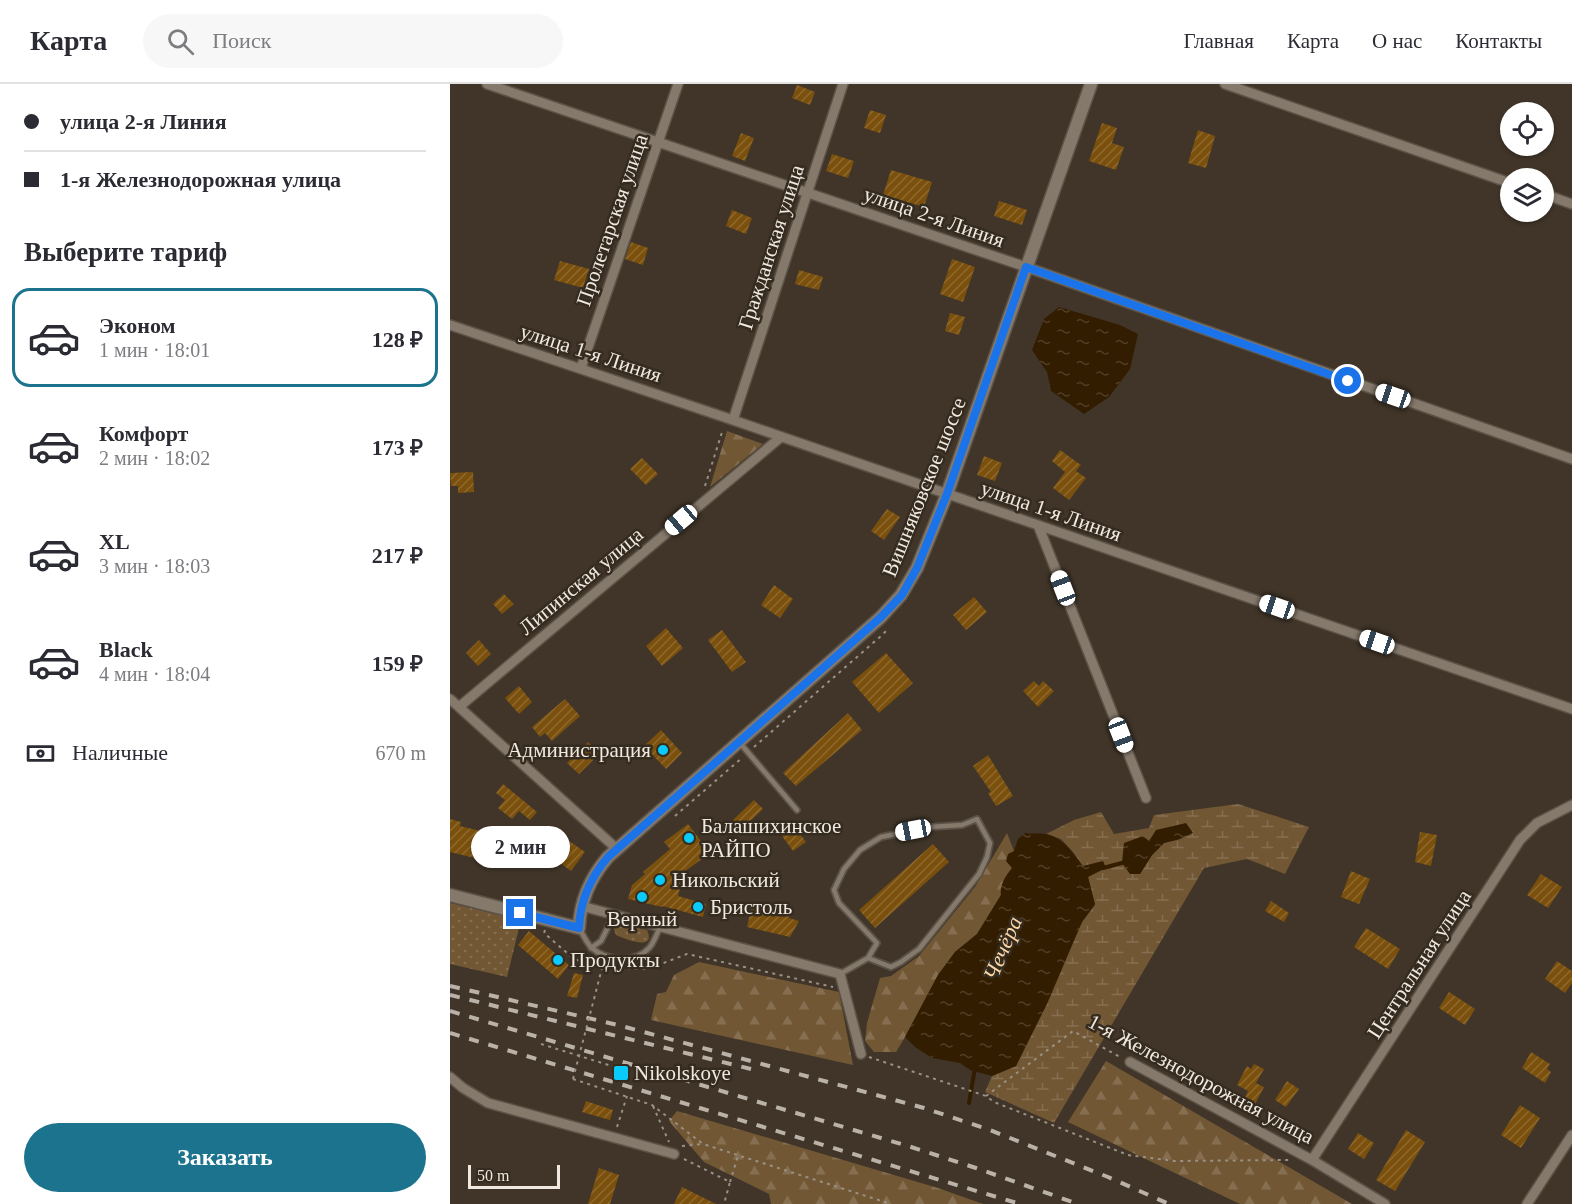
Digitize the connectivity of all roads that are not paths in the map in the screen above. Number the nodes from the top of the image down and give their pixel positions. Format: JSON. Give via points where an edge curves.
{"nodes":[{"id":1,"x":487,"y":84,"type":"edge"},
{"id":2,"x":678,"y":84,"type":"edge"},
{"id":3,"x":843,"y":84,"type":"edge"},
{"id":4,"x":1091,"y":84,"type":"edge"},
{"id":5,"x":1225,"y":84,"type":"edge"},
{"id":6,"x":658,"y":142,"type":"junction"},
{"id":7,"x":1500,"y":180,"type":"edge"},
{"id":8,"x":807,"y":193,"type":"junction"},
{"id":9,"x":1554,"y":198,"type":"edge"},
{"id":10,"x":1572,"y":204,"type":"edge"},
{"id":11,"x":1026,"y":267,"type":"junction"},
{"id":12,"x":450,"y":325,"type":"edge"},
{"id":13,"x":581,"y":368,"type":"junction"},
{"id":14,"x":730,"y":419,"type":"junction"},
{"id":15,"x":781,"y":437,"type":"junction"},
{"id":16,"x":1572,"y":459,"type":"edge"},
{"id":17,"x":947,"y":494,"type":"junction"},
{"id":18,"x":1038,"y":525,"type":"junction"},
{"id":19,"x":450,"y":699,"type":"edge"},
{"id":20,"x":459,"y":707,"type":"junction"},
{"id":21,"x":1572,"y":709,"type":"edge"},
{"id":22,"x":740,"y":742,"type":"junction"},
{"id":23,"x":1146,"y":798,"type":"dead end"},
{"id":24,"x":1572,"y":805,"type":"edge"},
{"id":25,"x":797,"y":810,"type":"dead end"},
{"id":26,"x":617,"y":849,"type":"junction"},
{"id":27,"x":450,"y":895,"type":"edge"},
{"id":28,"x":581,"y":906,"type":"junction"},
{"id":29,"x":614,"y":915,"type":"junction"},
{"id":30,"x":660,"y":927,"type":"junction"},
{"id":31,"x":579,"y":928,"type":"junction"},
{"id":32,"x":591,"y":948,"type":"junction"},
{"id":33,"x":868,"y":958,"type":"junction"},
{"id":34,"x":840,"y":974,"type":"junction"},
{"id":35,"x":861,"y":1054,"type":"road end"},
{"id":36,"x":1130,"y":1062,"type":"road end"},
{"id":37,"x":450,"y":1077,"type":"edge"},
{"id":38,"x":1572,"y":1135,"type":"edge"},
{"id":39,"x":675,"y":1154,"type":"road end"},
{"id":40,"x":1312,"y":1160,"type":"junction"},
{"id":41,"x":1386,"y":1204,"type":"edge"},
{"id":42,"x":1527,"y":1204,"type":"edge"}],
"edges":[{"from":1,"to":6,"type":"street","name":"улица 2-я Линия"},
{"from":2,"to":6,"type":"street","name":"Пролетарская улица"},
{"from":3,"to":8,"type":"street","name":"Гражданская улица"},
{"from":4,"to":11,"type":"street","name":"Вишняковское шоссе"},
{"from":5,"to":7,"type":"street"},
{"from":6,"to":8,"type":"street","name":"улица 2-я Линия"},
{"from":6,"to":13,"type":"street","name":"Пролетарская улица"},
{"from":8,"to":11,"type":"street","name":"улица 2-я Линия"},
{"from":8,"to":14,"type":"street","name":"Гражданская улица"},
{"from":9,"to":10,"type":"street"},
{"from":11,"to":16,"type":"street","name":"улица 2-я Линия"},
{"from":11,"to":17,"type":"street","name":"Вишняковское шоссе"},
{"from":12,"to":13,"type":"street","name":"улица 1-я Линия"},
{"from":13,"to":14,"type":"street","name":"улица 1-я Линия"},
{"from":14,"to":15,"type":"street","name":"улица 1-я Линия"},
{"from":15,"to":17,"type":"street","name":"улица 1-я Линия"},
{"from":15,"to":20,"type":"street","name":"Липинская улица"},
{"from":17,"to":18,"type":"street","name":"улица 1-я Линия"},
{"from":17,"to":22,"type":"street","name":"Вишняковское шоссе","via":[[902,595]]},
{"from":18,"to":21,"type":"street","name":"улица 1-я Линия"},
{"from":18,"to":23,"type":"street"},
{"from":19,"to":20,"type":"street"},
{"from":20,"to":26,"type":"street"},
{"from":22,"to":25,"type":"lane"},
{"from":22,"to":26,"type":"street","name":"Вишняковское шоссе"},
{"from":24,"to":40,"type":"street","name":"Центральная улица","via":[[1537,823],[1520,840]]},
{"from":26,"to":28,"type":"street","name":"Вишняковское шоссе","via":[[592,878]]},
{"from":27,"to":31,"type":"street"},
{"from":28,"to":29,"type":"street"},
{"from":28,"to":31,"type":"street","name":"Вишняковское шоссе"},
{"from":29,"to":30,"type":"street"},
{"from":29,"to":32,"type":"lane","via":[[601,941]]},
{"from":30,"to":32,"type":"lane","via":[[648,949],[636,956],[621,960]]},
{"from":30,"to":34,"type":"street"},
{"from":31,"to":32,"type":"lane"},
{"from":33,"to":33,"type":"lane","via":[[877,943],[840,903],[834,890],[844,869],[860,850],[881,837],[962,825],[977,819],[990,843],[987,857],[958,901],[919,949],[901,962],[891,967]]},
{"from":33,"to":34,"type":"lane"},
{"from":34,"to":35,"type":"street"},
{"from":36,"to":40,"type":"street","name":"1-я Железнодорожная улица"},
{"from":37,"to":39,"type":"street","via":[[488,1103]]},
{"from":38,"to":42,"type":"street"},
{"from":40,"to":41,"type":"street","name":"1-я Железнодорожная улица"}]}
